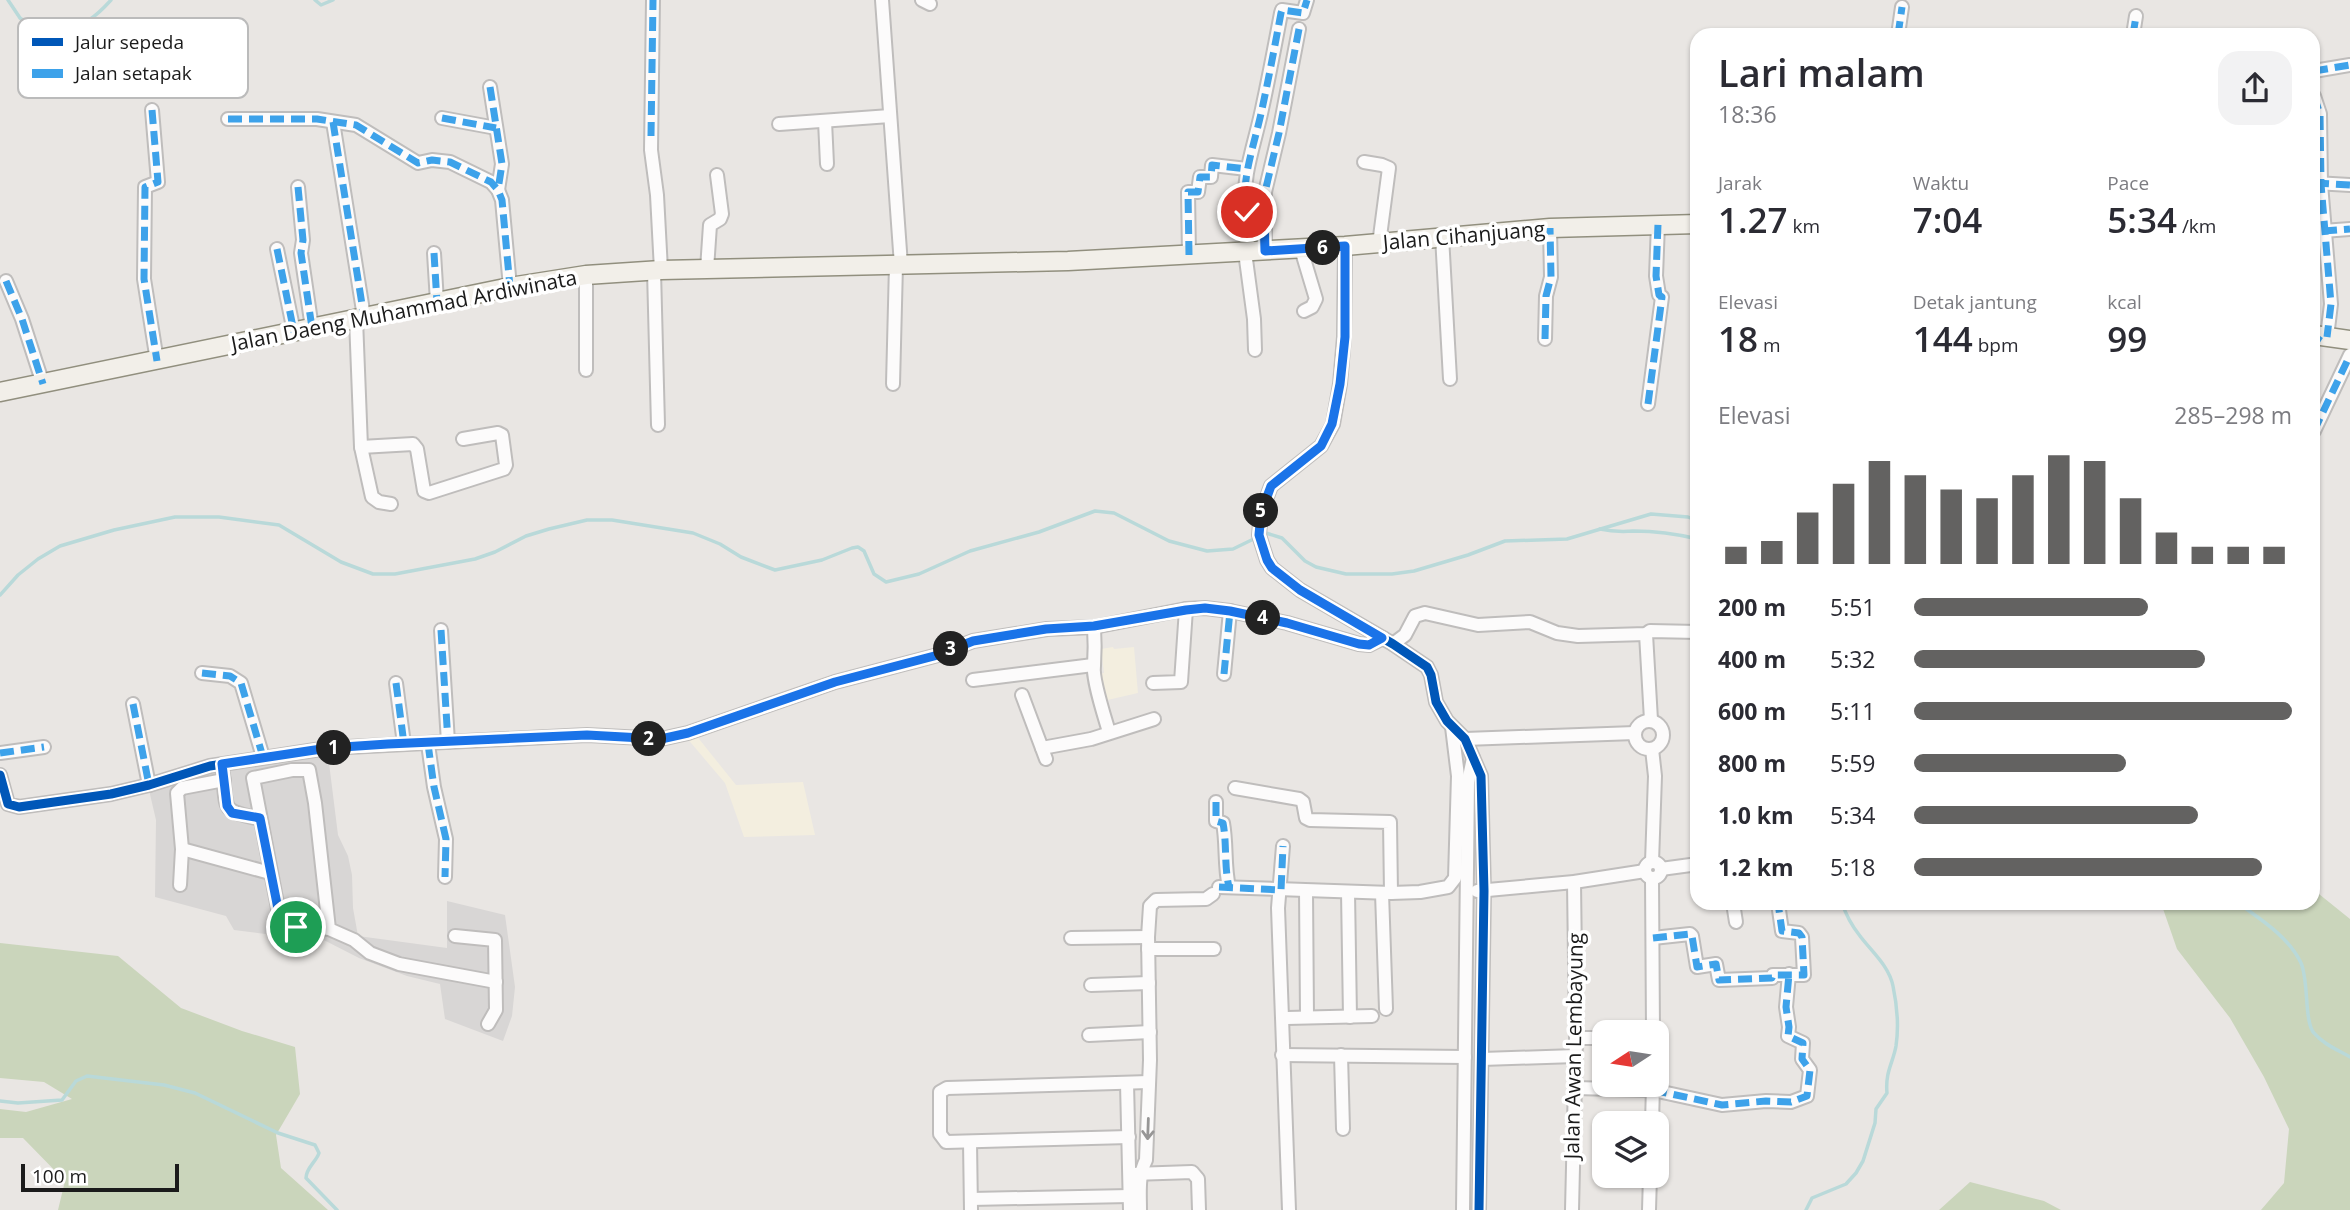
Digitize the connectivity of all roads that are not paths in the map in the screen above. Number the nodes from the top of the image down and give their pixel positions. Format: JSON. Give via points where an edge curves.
{"nodes":[{"id":1,"x":653,"y":0,"type":"edge"},
{"id":2,"x":882,"y":0,"type":"edge"},
{"id":3,"x":1307,"y":0,"type":"edge"},
{"id":4,"x":1902,"y":7,"type":"dead end"},
{"id":5,"x":2136,"y":16,"type":"dead end"},
{"id":6,"x":1899,"y":28,"type":"edge"},
{"id":7,"x":2134,"y":28,"type":"edge"},
{"id":8,"x":1299,"y":29,"type":"dead end"},
{"id":9,"x":2350,"y":65,"type":"edge"},
{"id":10,"x":2320,"y":70,"type":"edge"},
{"id":11,"x":490,"y":87,"type":"dead end"},
{"id":12,"x":152,"y":110,"type":"dead end"},
{"id":13,"x":890,"y":116,"type":"junction"},
{"id":14,"x":442,"y":118,"type":"dead end"},
{"id":15,"x":228,"y":120,"type":"dead end"},
{"id":16,"x":333,"y":121,"type":"junction"},
{"id":17,"x":825,"y":121,"type":"junction"},
{"id":18,"x":779,"y":124,"type":"dead end"},
{"id":19,"x":496,"y":128,"type":"junction"},
{"id":20,"x":1364,"y":162,"type":"dead end"},
{"id":21,"x":827,"y":164,"type":"dead end"},
{"id":22,"x":1247,"y":169,"type":"junction"},
{"id":23,"x":717,"y":175,"type":"dead end"},
{"id":24,"x":2320,"y":183,"type":"edge"},
{"id":25,"x":2350,"y":185,"type":"edge"},
{"id":26,"x":298,"y":187,"type":"dead end"},
{"id":27,"x":498,"y":190,"type":"junction"},
{"id":28,"x":2320,"y":208,"type":"edge"},
{"id":29,"x":1264,"y":216,"type":"junction"},
{"id":30,"x":1658,"y":224,"type":"junction"},
{"id":31,"x":1690,"y":224,"type":"edge"},
{"id":32,"x":1550,"y":228,"type":"junction"},
{"id":33,"x":2350,"y":229,"type":"edge"},
{"id":34,"x":2323,"y":232,"type":"junction"},
{"id":35,"x":1443,"y":236,"type":"junction"},
{"id":36,"x":1379,"y":244,"type":"junction"},
{"id":37,"x":1345,"y":246,"type":"junction"},
{"id":38,"x":277,"y":249,"type":"dead end"},
{"id":39,"x":1301,"y":249,"type":"junction"},
{"id":40,"x":1265,"y":251,"type":"junction"},
{"id":41,"x":1245,"y":252,"type":"junction"},
{"id":42,"x":433,"y":253,"type":"dead end"},
{"id":43,"x":1189,"y":255,"type":"junction"},
{"id":44,"x":898,"y":265,"type":"junction"},
{"id":45,"x":708,"y":269,"type":"junction"},
{"id":46,"x":658,"y":270,"type":"junction"},
{"id":47,"x":586,"y":275,"type":"junction"},
{"id":48,"x":6,"y":281,"type":"dead end"},
{"id":49,"x":510,"y":287,"type":"junction"},
{"id":50,"x":437,"y":302,"type":"junction"},
{"id":51,"x":1304,"y":310,"type":"dead end"},
{"id":52,"x":360,"y":318,"type":"junction"},
{"id":53,"x":312,"y":328,"type":"junction"},
{"id":54,"x":294,"y":332,"type":"junction"},
{"id":55,"x":2320,"y":333,"type":"edge"},
{"id":56,"x":2320,"y":338,"type":"edge"},
{"id":57,"x":1545,"y":339,"type":"dead end"},
{"id":58,"x":2350,"y":340,"type":"edge"},
{"id":59,"x":1255,"y":351,"type":"dead end"},
{"id":60,"x":2350,"y":355,"type":"edge"},
{"id":61,"x":157,"y":360,"type":"junction"},
{"id":62,"x":586,"y":370,"type":"dead end"},
{"id":63,"x":1450,"y":379,"type":"dead end"},
{"id":64,"x":43,"y":384,"type":"junction"},
{"id":65,"x":893,"y":384,"type":"dead end"},
{"id":66,"x":0,"y":392,"type":"edge"},
{"id":67,"x":1648,"y":404,"type":"dead end"},
{"id":68,"x":2320,"y":418,"type":"edge"},
{"id":69,"x":658,"y":425,"type":"dead end"},
{"id":70,"x":463,"y":439,"type":"dead end"},
{"id":71,"x":361,"y":447,"type":"junction"},
{"id":72,"x":391,"y":504,"type":"dead end"},
{"id":73,"x":1186,"y":610,"type":"junction"},
{"id":74,"x":1230,"y":611,"type":"junction"},
{"id":75,"x":1094,"y":626,"type":"junction"},
{"id":76,"x":441,"y":630,"type":"dead end"},
{"id":77,"x":1690,"y":632,"type":"edge"},
{"id":78,"x":1646,"y":634,"type":"junction"},
{"id":79,"x":1388,"y":641,"type":"junction"},
{"id":80,"x":1093,"y":665,"type":"junction"},
{"id":81,"x":202,"y":673,"type":"dead end"},
{"id":82,"x":1224,"y":674,"type":"dead end"},
{"id":83,"x":973,"y":680,"type":"dead end"},
{"id":84,"x":396,"y":683,"type":"dead end"},
{"id":85,"x":1153,"y":683,"type":"dead end"},
{"id":86,"x":1022,"y":695,"type":"dead end"},
{"id":87,"x":133,"y":704,"type":"dead end"},
{"id":88,"x":1154,"y":719,"type":"dead end"},
{"id":89,"x":1651,"y":720,"type":"junction"},
{"id":90,"x":1452,"y":727,"type":"junction"},
{"id":91,"x":1110,"y":732,"type":"junction"},
{"id":92,"x":1635,"y":733,"type":"junction"},
{"id":93,"x":1465,"y":739,"type":"junction"},
{"id":94,"x":448,"y":742,"type":"junction"},
{"id":95,"x":404,"y":744,"type":"junction"},
{"id":96,"x":428,"y":744,"type":"junction"},
{"id":97,"x":44,"y":747,"type":"dead end"},
{"id":98,"x":1652,"y":749,"type":"junction"},
{"id":99,"x":0,"y":753,"type":"edge"},
{"id":100,"x":263,"y":757,"type":"junction"},
{"id":101,"x":1473,"y":758,"type":"junction"},
{"id":102,"x":222,"y":764,"type":"junction"},
{"id":103,"x":0,"y":775,"type":"edge"},
{"id":104,"x":224,"y":780,"type":"junction"},
{"id":105,"x":149,"y":785,"type":"junction"},
{"id":106,"x":1235,"y":788,"type":"dead end"},
{"id":107,"x":1216,"y":802,"type":"dead end"},
{"id":108,"x":5,"y":806,"type":"edge"},
{"id":109,"x":260,"y":818,"type":"junction"},
{"id":110,"x":1283,"y":846,"type":"dead end"},
{"id":111,"x":182,"y":849,"type":"junction"},
{"id":112,"x":1690,"y":865,"type":"edge"},
{"id":113,"x":1653,"y":870,"type":"junction"},
{"id":114,"x":270,"y":873,"type":"junction"},
{"id":115,"x":445,"y":877,"type":"dead end"},
{"id":116,"x":1574,"y":882,"type":"junction"},
{"id":117,"x":180,"y":885,"type":"dead end"},
{"id":118,"x":1220,"y":889,"type":"junction"},
{"id":119,"x":1281,"y":890,"type":"junction"},
{"id":120,"x":1307,"y":891,"type":"junction"},
{"id":121,"x":1466,"y":891,"type":"junction"},
{"id":122,"x":1484,"y":891,"type":"junction"},
{"id":123,"x":1348,"y":892,"type":"junction"},
{"id":124,"x":1387,"y":893,"type":"junction"},
{"id":125,"x":1734,"y":910,"type":"edge"},
{"id":126,"x":1780,"y":910,"type":"edge"},
{"id":127,"x":1736,"y":922,"type":"dead end"},
{"id":128,"x":329,"y":929,"type":"junction"},
{"id":129,"x":455,"y":936,"type":"dead end"},
{"id":130,"x":1071,"y":938,"type":"dead end"},
{"id":131,"x":1653,"y":938,"type":"junction"},
{"id":132,"x":1148,"y":943,"type":"junction"},
{"id":133,"x":1214,"y":949,"type":"dead end"},
{"id":134,"x":1788,"y":974,"type":"junction"},
{"id":135,"x":496,"y":982,"type":"junction"},
{"id":136,"x":1149,"y":983,"type":"junction"},
{"id":137,"x":1091,"y":985,"type":"dead end"},
{"id":138,"x":1386,"y":1009,"type":"dead end"},
{"id":139,"x":1372,"y":1016,"type":"dead end"},
{"id":140,"x":1307,"y":1017,"type":"junction"},
{"id":141,"x":1350,"y":1017,"type":"junction"},
{"id":142,"x":1287,"y":1018,"type":"dead end"},
{"id":143,"x":1653,"y":1020,"type":"edge"},
{"id":144,"x":488,"y":1024,"type":"dead end"},
{"id":145,"x":1150,"y":1032,"type":"junction"},
{"id":146,"x":1089,"y":1035,"type":"dead end"},
{"id":147,"x":1576,"y":1038,"type":"junction"},
{"id":148,"x":1592,"y":1038,"type":"edge"},
{"id":149,"x":1282,"y":1055,"type":"junction"},
{"id":150,"x":1341,"y":1055,"type":"junction"},
{"id":151,"x":1576,"y":1056,"type":"junction"},
{"id":152,"x":1465,"y":1058,"type":"junction"},
{"id":153,"x":1482,"y":1059,"type":"junction"},
{"id":154,"x":1149,"y":1082,"type":"junction"},
{"id":155,"x":1127,"y":1083,"type":"junction"},
{"id":156,"x":1576,"y":1088,"type":"junction"},
{"id":157,"x":1592,"y":1088,"type":"edge"},
{"id":158,"x":1670,"y":1092,"type":"edge"},
{"id":159,"x":1343,"y":1129,"type":"dead end"},
{"id":160,"x":1129,"y":1138,"type":"junction"},
{"id":161,"x":970,"y":1142,"type":"junction"},
{"id":162,"x":1135,"y":1174,"type":"junction"},
{"id":163,"x":1650,"y":1188,"type":"edge"},
{"id":164,"x":1130,"y":1196,"type":"junction"},
{"id":165,"x":971,"y":1205,"type":"edge"},
{"id":166,"x":1130,"y":1210,"type":"edge"},
{"id":167,"x":1140,"y":1210,"type":"edge"},
{"id":168,"x":1199,"y":1210,"type":"edge"},
{"id":169,"x":1289,"y":1210,"type":"edge"},
{"id":170,"x":1463,"y":1210,"type":"edge"},
{"id":171,"x":1479,"y":1210,"type":"edge"},
{"id":172,"x":1572,"y":1210,"type":"edge"},
{"id":173,"x":1649,"y":1210,"type":"edge"}],
"edges":[{"from":1,"to":46,"type":"street","via":[[651,150]]},
{"from":2,"to":13,"type":"street"},
{"from":3,"to":22,"type":"street","via":[[1303,13],[1282,10]]},
{"from":4,"to":6,"type":"street"},
{"from":5,"to":7,"type":"street"},
{"from":8,"to":29,"type":"street"},
{"from":9,"to":10,"type":"street"},
{"from":11,"to":19,"type":"street"},
{"from":12,"to":61,"type":"street","via":[[158,182],[145,187],[144,279]]},
{"from":13,"to":17,"type":"street"},
{"from":13,"to":44,"type":"street"},
{"from":14,"to":19,"type":"street"},
{"from":15,"to":16,"type":"street"},
{"from":16,"to":27,"type":"street","via":[[356,125],[418,163],[450,163]]},
{"from":16,"to":52,"type":"street"},
{"from":17,"to":18,"type":"street"},
{"from":17,"to":21,"type":"street"},
{"from":19,"to":27,"type":"street","via":[[502,164]]},
{"from":20,"to":36,"type":"street","via":[[1389,168]]},
{"from":22,"to":29,"type":"street","via":[[1245,210]]},
{"from":22,"to":43,"type":"street","via":[[1212,165],[1211,177],[1200,177],[1198,192],[1188,192]]},
{"from":23,"to":45,"type":"street","via":[[722,214],[710,225]]},
{"from":24,"to":25,"type":"street"},
{"from":26,"to":53,"type":"street","via":[[301,253]]},
{"from":27,"to":49,"type":"street"},
{"from":28,"to":34,"type":"street"},
{"from":29,"to":40,"type":"street"},
{"from":30,"to":31,"type":"main road","name":"Jalan Cihanjuang"},
{"from":30,"to":32,"type":"main road","name":"Jalan Cihanjuang"},
{"from":30,"to":67,"type":"street","via":[[1656,276],[1662,297]]},
{"from":32,"to":35,"type":"main road","name":"Jalan Cihanjuang"},
{"from":32,"to":57,"type":"street"},
{"from":33,"to":34,"type":"street"},
{"from":34,"to":55,"type":"street","via":[[2331,304]]},
{"from":35,"to":36,"type":"main road","name":"Jalan Cihanjuang"},
{"from":35,"to":63,"type":"street"},
{"from":36,"to":37,"type":"main road","name":"Jalan Cihanjuang"},
{"from":37,"to":39,"type":"main road","name":"Jalan Cihanjuang"},
{"from":37,"to":79,"type":"street","via":[[1345,337],[1332,424],[1321,446],[1271,486],[1259,535],[1272,568],[1300,590]]},
{"from":38,"to":54,"type":"street"},
{"from":39,"to":40,"type":"main road","name":"Jalan Cihanjuang"},
{"from":39,"to":51,"type":"street","via":[[1316,299]]},
{"from":40,"to":41,"type":"main road","name":"Jalan Cihanjuang"},
{"from":41,"to":43,"type":"main road","name":"Jalan Cihanjuang"},
{"from":41,"to":59,"type":"street"},
{"from":42,"to":50,"type":"street"},
{"from":43,"to":44,"type":"main road","name":"Jalan Cihanjuang"},
{"from":44,"to":45,"type":"main road","name":"Jalan Daeng Muhammad Ardiwinata"},
{"from":44,"to":65,"type":"street"},
{"from":45,"to":46,"type":"main road","name":"Jalan Daeng Muhammad Ardiwinata"},
{"from":46,"to":47,"type":"main road","name":"Jalan Daeng Muhammad Ardiwinata"},
{"from":46,"to":69,"type":"street"},
{"from":47,"to":49,"type":"main road","name":"Jalan Daeng Muhammad Ardiwinata"},
{"from":47,"to":62,"type":"street"},
{"from":48,"to":64,"type":"street"},
{"from":49,"to":50,"type":"main road","name":"Jalan Daeng Muhammad Ardiwinata"},
{"from":50,"to":52,"type":"main road","name":"Jalan Daeng Muhammad Ardiwinata"},
{"from":52,"to":53,"type":"main road","name":"Jalan Daeng Muhammad Ardiwinata"},
{"from":52,"to":71,"type":"street"},
{"from":53,"to":54,"type":"main road","name":"Jalan Daeng Muhammad Ardiwinata"},
{"from":54,"to":61,"type":"main road","name":"Jalan Daeng Muhammad Ardiwinata"},
{"from":56,"to":58,"type":"main road"},
{"from":60,"to":68,"type":"street"},
{"from":61,"to":64,"type":"main road","name":"Jalan Daeng Muhammad Ardiwinata"},
{"from":64,"to":66,"type":"main road","name":"Jalan Daeng Muhammad Ardiwinata"},
{"from":70,"to":71,"type":"street","via":[[502,435],[504,469],[429,493],[424,491],[414,444]]},
{"from":71,"to":72,"type":"street","via":[[372,497]]},
{"from":73,"to":74,"type":"street"},
{"from":73,"to":75,"type":"street"},
{"from":73,"to":85,"type":"street","via":[[1181,682]]},
{"from":74,"to":79,"type":"street","via":[[1359,644]]},
{"from":74,"to":82,"type":"street"},
{"from":75,"to":80,"type":"street","via":[[1097,658]]},
{"from":75,"to":94,"type":"street","via":[[973,641],[661,739],[587,735]]},
{"from":76,"to":94,"type":"street"},
{"from":77,"to":78,"type":"street"},
{"from":78,"to":79,"type":"street","via":[[1578,636],[1530,622],[1478,625],[1425,613],[1415,616],[1405,635]]},
{"from":78,"to":89,"type":"street"},
{"from":79,"to":90,"type":"street","via":[[1427,667],[1436,702]]},
{"from":80,"to":83,"type":"street"},
{"from":80,"to":91,"type":"street"},
{"from":81,"to":100,"type":"street","via":[[230,676],[241,683]]},
{"from":84,"to":95,"type":"street"},
{"from":86,"to":91,"type":"street","via":[[1044,753]]},
{"from":87,"to":105,"type":"street"},
{"from":88,"to":91,"type":"street"},
{"from":89,"to":92,"type":"street"},
{"from":89,"to":98,"type":"street","via":[[1662,728],[1664,737]]},
{"from":90,"to":93,"type":"street"},
{"from":90,"to":124,"type":"street","via":[[1458,776],[1455,877],[1441,890]]},
{"from":92,"to":93,"type":"street"},
{"from":92,"to":98,"type":"street","via":[[1640,745]]},
{"from":93,"to":101,"type":"street"},
{"from":94,"to":96,"type":"street"},
{"from":95,"to":96,"type":"street"},
{"from":95,"to":100,"type":"street"},
{"from":96,"to":115,"type":"street","via":[[446,839]]},
{"from":97,"to":99,"type":"street"},
{"from":98,"to":113,"type":"street","via":[[1656,776]]},
{"from":100,"to":102,"type":"street"},
{"from":101,"to":121,"type":"street","via":[[1468,782]]},
{"from":101,"to":122,"type":"street","via":[[1483,785]]},
{"from":102,"to":104,"type":"street"},
{"from":102,"to":105,"type":"street"},
{"from":103,"to":108,"type":"street"},
{"from":104,"to":109,"type":"street","via":[[232,813]]},
{"from":104,"to":111,"type":"street","via":[[177,793]]},
{"from":105,"to":108,"type":"street"},
{"from":106,"to":124,"type":"street","via":[[1299,799],[1310,820],[1390,822]]},
{"from":107,"to":118,"type":"street","via":[[1216,821],[1223,823],[1225,832]]},
{"from":109,"to":114,"type":"street"},
{"from":109,"to":128,"type":"street","via":[[254,778],[309,770]]},
{"from":110,"to":119,"type":"street"},
{"from":111,"to":114,"type":"street"},
{"from":111,"to":117,"type":"street"},
{"from":112,"to":113,"type":"street"},
{"from":113,"to":116,"type":"street"},
{"from":113,"to":131,"type":"street"},
{"from":114,"to":128,"type":"street","via":[[281,924]]},
{"from":116,"to":122,"type":"street"},
{"from":116,"to":147,"type":"street","name":"Jalan Awan Lembayung"},
{"from":118,"to":119,"type":"street"},
{"from":118,"to":132,"type":"street","via":[[1206,899],[1156,900],[1150,906]]},
{"from":119,"to":120,"type":"street"},
{"from":119,"to":149,"type":"street"},
{"from":120,"to":123,"type":"street"},
{"from":120,"to":140,"type":"street"},
{"from":121,"to":122,"type":"street"},
{"from":121,"to":152,"type":"street"},
{"from":122,"to":153,"type":"street"},
{"from":123,"to":124,"type":"street"},
{"from":123,"to":141,"type":"street"},
{"from":124,"to":138,"type":"street"},
{"from":125,"to":127,"type":"street"},
{"from":126,"to":134,"type":"street","via":[[1782,931],[1802,937],[1804,975]]},
{"from":128,"to":135,"type":"street","via":[[399,964]]},
{"from":129,"to":135,"type":"street","via":[[495,940]]},
{"from":130,"to":132,"type":"street"},
{"from":131,"to":134,"type":"street","via":[[1690,934],[1697,967],[1716,964],[1719,980]]},
{"from":131,"to":143,"type":"street"},
{"from":132,"to":133,"type":"street"},
{"from":132,"to":136,"type":"street"},
{"from":134,"to":158,"type":"street","via":[[1787,1036],[1803,1043],[1802,1059],[1810,1070],[1805,1099],[1722,1105]]},
{"from":135,"to":144,"type":"street","via":[[496,1010]]},
{"from":136,"to":137,"type":"street"},
{"from":136,"to":145,"type":"street"},
{"from":139,"to":141,"type":"street"},
{"from":140,"to":141,"type":"street"},
{"from":140,"to":142,"type":"street"},
{"from":145,"to":146,"type":"street"},
{"from":145,"to":154,"type":"street"},
{"from":147,"to":148,"type":"street"},
{"from":147,"to":151,"type":"street","name":"Jalan Awan Lembayung"},
{"from":149,"to":150,"type":"street"},
{"from":149,"to":169,"type":"street"},
{"from":150,"to":152,"type":"street"},
{"from":150,"to":159,"type":"street"},
{"from":151,"to":153,"type":"street"},
{"from":151,"to":156,"type":"street","name":"Jalan Awan Lembayung"},
{"from":152,"to":153,"type":"street","via":[[1471,1066]]},
{"from":152,"to":170,"type":"street"},
{"from":153,"to":171,"type":"street"},
{"from":154,"to":155,"type":"street"},
{"from":154,"to":162,"type":"street","one_way":true,"via":[[1146,1160]]},
{"from":155,"to":160,"type":"street"},
{"from":155,"to":161,"type":"street","via":[[943,1089],[939,1098],[942,1138]]},
{"from":156,"to":157,"type":"street"},
{"from":156,"to":172,"type":"street","name":"Jalan Awan Lembayung"},
{"from":160,"to":161,"type":"street"},
{"from":160,"to":162,"type":"street"},
{"from":161,"to":165,"type":"street"},
{"from":162,"to":164,"type":"street"},
{"from":162,"to":167,"type":"street"},
{"from":162,"to":168,"type":"street","via":[[1196,1174]]},
{"from":163,"to":173,"type":"street"},
{"from":164,"to":165,"type":"street"},
{"from":164,"to":166,"type":"street"}]}
